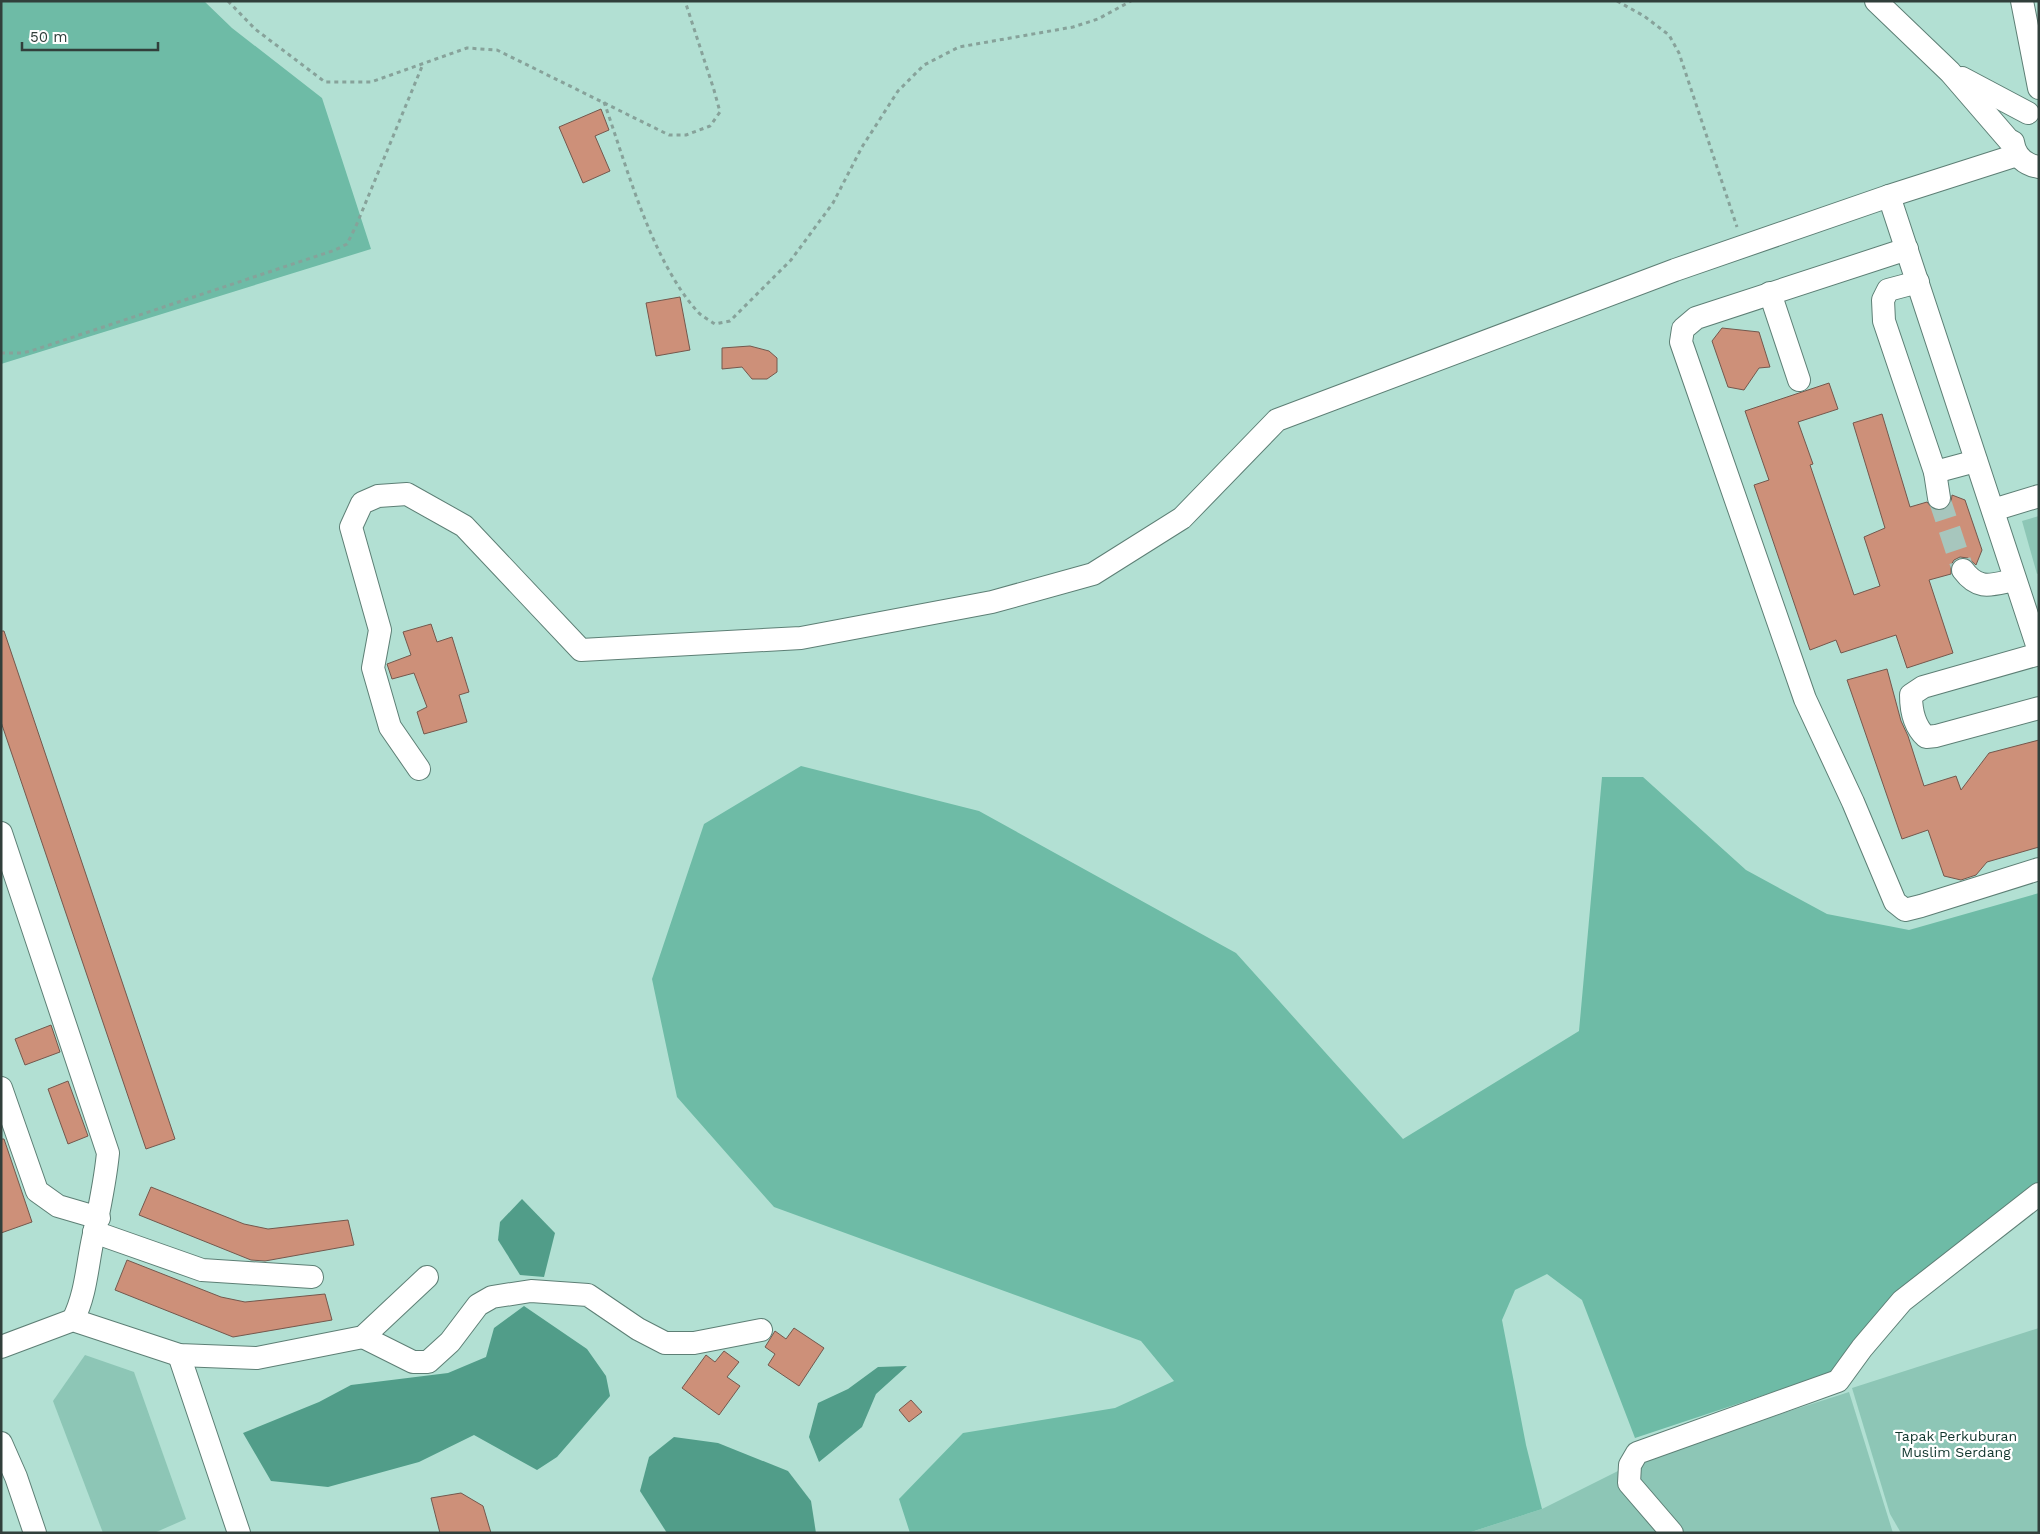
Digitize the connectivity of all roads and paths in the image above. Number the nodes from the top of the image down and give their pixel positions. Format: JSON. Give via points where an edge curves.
{"nodes":[{"id":1,"x":228,"y":1,"type":"edge"},
{"id":2,"x":685,"y":1,"type":"edge"},
{"id":3,"x":1132,"y":1,"type":"edge"},
{"id":4,"x":1617,"y":1,"type":"edge"},
{"id":5,"x":1876,"y":1,"type":"edge"},
{"id":6,"x":2022,"y":1,"type":"edge"},
{"id":7,"x":424,"y":63,"type":"junction"},
{"id":8,"x":1950,"y":72,"type":"junction"},
{"id":9,"x":2039,"y":88,"type":"edge"},
{"id":10,"x":604,"y":102,"type":"junction"},
{"id":11,"x":2033,"y":111,"type":"edge"},
{"id":12,"x":2015,"y":150,"type":"junction"},
{"id":13,"x":2039,"y":167,"type":"edge"},
{"id":14,"x":1889,"y":196,"type":"junction"},
{"id":15,"x":1744,"y":246,"type":"junction"},
{"id":16,"x":1907,"y":249,"type":"junction"},
{"id":17,"x":1918,"y":282,"type":"junction"},
{"id":18,"x":1770,"y":293,"type":"junction"},
{"id":19,"x":1,"y":353,"type":"edge"},
{"id":20,"x":1799,"y":380,"type":"dead end"},
{"id":21,"x":1976,"y":461,"type":"junction"},
{"id":22,"x":1934,"y":472,"type":"junction"},
{"id":23,"x":2039,"y":496,"type":"edge"},
{"id":24,"x":1939,"y":498,"type":"tunnel mouth"},
{"id":25,"x":1993,"y":510,"type":"junction"},
{"id":26,"x":1963,"y":570,"type":"tunnel mouth"},
{"id":27,"x":2015,"y":580,"type":"junction"},
{"id":28,"x":2039,"y":653,"type":"edge"},
{"id":29,"x":2039,"y":708,"type":"edge"},
{"id":30,"x":419,"y":770,"type":"dead end"},
{"id":31,"x":1,"y":833,"type":"edge"},
{"id":32,"x":2039,"y":869,"type":"edge"},
{"id":33,"x":10,"y":892,"type":"edge"},
{"id":34,"x":1,"y":1088,"type":"edge"},
{"id":35,"x":2039,"y":1194,"type":"edge"},
{"id":36,"x":96,"y":1225,"type":"junction"},
{"id":37,"x":312,"y":1277,"type":"dead end"},
{"id":38,"x":428,"y":1277,"type":"dead end"},
{"id":39,"x":73,"y":1320,"type":"junction"},
{"id":40,"x":760,"y":1330,"type":"dead end"},
{"id":41,"x":363,"y":1337,"type":"junction"},
{"id":42,"x":1,"y":1347,"type":"edge"},
{"id":43,"x":179,"y":1355,"type":"junction"},
{"id":44,"x":1,"y":1443,"type":"edge"},
{"id":45,"x":35,"y":1533,"type":"edge"},
{"id":46,"x":239,"y":1533,"type":"edge"},
{"id":47,"x":1672,"y":1533,"type":"edge"}],
"edges":[{"from":1,"to":7,"type":"path","via":[[255,29],[325,82],[371,82]]},
{"from":2,"to":10,"type":"path","via":[[720,112],[710,126],[686,135],[669,134]]},
{"from":3,"to":10,"type":"path","via":[[1073,28],[959,47],[924,65],[898,91],[862,147],[833,203],[791,260],[730,321],[715,324],[698,312],[663,261]]},
{"from":4,"to":15,"type":"path","via":[[1669,35],[1679,53]]},
{"from":5,"to":8,"type":"street"},
{"from":6,"to":9,"type":"street"},
{"from":7,"to":10,"type":"path","via":[[467,48],[497,50]]},
{"from":7,"to":19,"type":"path","via":[[347,244],[31,351]]},
{"from":8,"to":11,"type":"street"},
{"from":8,"to":12,"type":"street"},
{"from":11,"to":12,"type":"street","via":[[2020,118],[2015,126]]},
{"from":12,"to":13,"type":"street","via":[[2024,161]]},
{"from":12,"to":14,"type":"street"},
{"from":14,"to":15,"type":"street"},
{"from":14,"to":16,"type":"street"},
{"from":15,"to":30,"type":"street","via":[[1276,420],[1182,518],[1093,574],[992,602],[801,638],[581,650],[464,526],[407,494],[378,496],[362,503],[350,527],[380,630],[373,668],[390,727]]},
{"from":16,"to":17,"type":"street"},
{"from":16,"to":18,"type":"street"},
{"from":17,"to":21,"type":"street"},
{"from":17,"to":22,"type":"street","via":[[1888,290],[1883,300],[1884,321]]},
{"from":18,"to":20,"type":"street"},
{"from":18,"to":32,"type":"street","via":[[1696,318],[1683,329],[1681,342],[1805,699],[1895,902],[1905,910]]},
{"from":21,"to":22,"type":"street"},
{"from":21,"to":25,"type":"street"},
{"from":22,"to":24,"type":"street"},
{"from":23,"to":25,"type":"street"},
{"from":25,"to":27,"type":"street"},
{"from":26,"to":27,"type":"street","via":[[1969,579],[1984,586]]},
{"from":27,"to":28,"type":"street"},
{"from":28,"to":29,"type":"street","via":[[1923,687],[1911,695],[1911,709],[1919,730],[1926,737]]},
{"from":31,"to":33,"type":"street"},
{"from":33,"to":36,"type":"street","via":[[108,1153],[105,1188]]},
{"from":34,"to":36,"type":"street","via":[[37,1191],[58,1206]]},
{"from":35,"to":47,"type":"street","via":[[1902,1301],[1838,1381],[1637,1453],[1630,1465],[1629,1483]]},
{"from":36,"to":37,"type":"street","via":[[202,1270]]},
{"from":36,"to":39,"type":"street","via":[[82,1303]]},
{"from":38,"to":41,"type":"street"},
{"from":39,"to":42,"type":"street"},
{"from":39,"to":43,"type":"street"},
{"from":40,"to":41,"type":"street","via":[[694,1343],[665,1343],[588,1295],[531,1291],[492,1297],[478,1305],[450,1342],[428,1362],[413,1362]]},
{"from":41,"to":43,"type":"street","via":[[257,1358]]},
{"from":43,"to":46,"type":"street"},
{"from":44,"to":45,"type":"street"}]}
